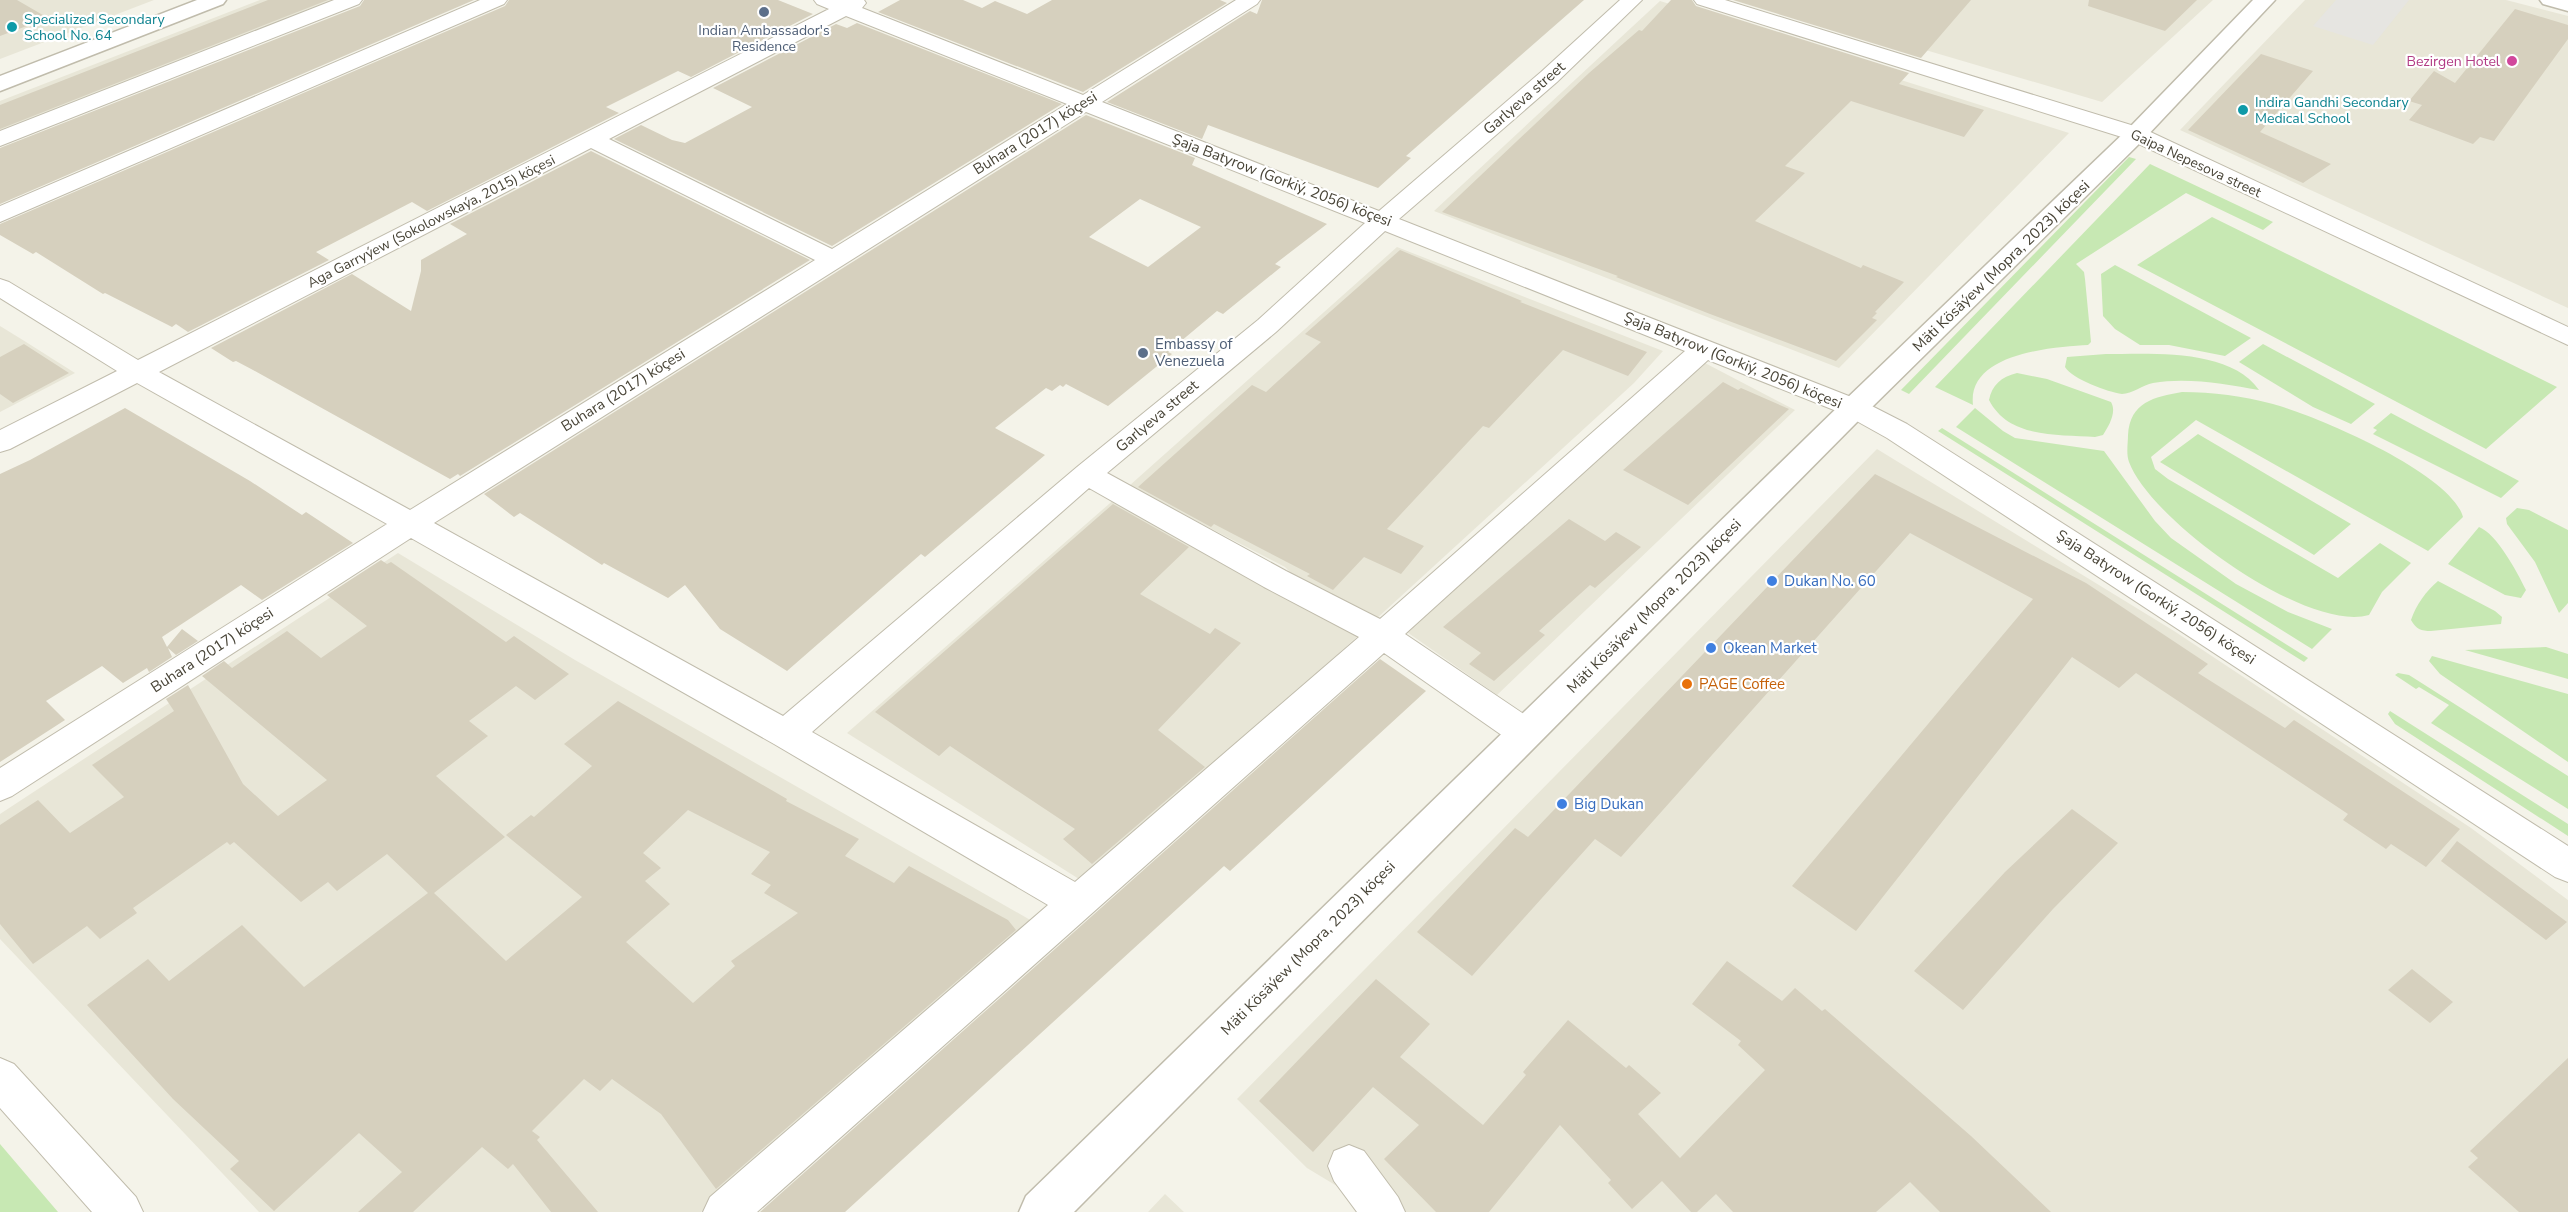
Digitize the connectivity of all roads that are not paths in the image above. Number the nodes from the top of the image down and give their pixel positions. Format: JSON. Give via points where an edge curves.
{"nodes":[{"id":1,"x":216,"y":0,"type":"edge"},
{"id":2,"x":352,"y":0,"type":"edge"},
{"id":3,"x":497,"y":0,"type":"edge"},
{"id":4,"x":1250,"y":0,"type":"edge"},
{"id":5,"x":1632,"y":0,"type":"edge"},
{"id":6,"x":1704,"y":0,"type":"edge"},
{"id":7,"x":2265,"y":0,"type":"edge"},
{"id":8,"x":2550,"y":0,"type":"edge"},
{"id":9,"x":844,"y":3,"type":"edge"},
{"id":10,"x":2568,"y":5,"type":"edge"},
{"id":11,"x":0,"y":84,"type":"edge"},
{"id":12,"x":1084,"y":103,"type":"junction"},
{"id":13,"x":2136,"y":134,"type":"junction"},
{"id":14,"x":0,"y":139,"type":"edge"},
{"id":15,"x":591,"y":139,"type":"junction"},
{"id":16,"x":0,"y":215,"type":"edge"},
{"id":17,"x":1383,"y":220,"type":"junction"},
{"id":18,"x":832,"y":259,"type":"junction"},
{"id":19,"x":0,"y":287,"type":"edge"},
{"id":20,"x":2568,"y":338,"type":"edge"},
{"id":21,"x":1705,"y":348,"type":"junction"},
{"id":22,"x":138,"y":372,"type":"junction"},
{"id":23,"x":1854,"y":408,"type":"junction"},
{"id":24,"x":0,"y":442,"type":"edge"},
{"id":25,"x":1087,"y":474,"type":"junction"},
{"id":26,"x":410,"y":524,"type":"junction"},
{"id":27,"x":1383,"y":635,"type":"junction"},
{"id":28,"x":786,"y":734,"type":"junction"},
{"id":29,"x":1525,"y":734,"type":"junction"},
{"id":30,"x":0,"y":786,"type":"edge"},
{"id":31,"x":2568,"y":866,"type":"edge"},
{"id":32,"x":1076,"y":902,"type":"junction"},
{"id":33,"x":0,"y":1078,"type":"edge"},
{"id":34,"x":1348,"y":1166,"type":"dead end"},
{"id":35,"x":121,"y":1212,"type":"edge"},
{"id":36,"x":725,"y":1212,"type":"edge"},
{"id":37,"x":1042,"y":1212,"type":"edge"},
{"id":38,"x":1383,"y":1212,"type":"edge"}],
"edges":[{"from":1,"to":11,"type":"street"},
{"from":2,"to":14,"type":"street"},
{"from":3,"to":16,"type":"street"},
{"from":4,"to":12,"type":"street","name":"Buhara (2017) köçesi"},
{"from":5,"to":17,"type":"street","name":"Garlyeva street","via":[[1549,78]]},
{"from":6,"to":13,"type":"street","name":"Gaipa Nepesova street"},
{"from":7,"to":13,"type":"street","name":"Mäti Kösäýew (Mopra, 2023) köçesi"},
{"from":8,"to":10,"type":"street"},
{"from":9,"to":12,"type":"street","name":"Şaja Batyrow (Gorkiý, 2056) köçesi"},
{"from":9,"to":15,"type":"street","name":"Aga Garryýew (Sokolowskaýa, 2015) köçesi"},
{"from":12,"to":17,"type":"street","name":"Şaja Batyrow (Gorkiý, 2056) köçesi"},
{"from":12,"to":18,"type":"street","name":"Buhara (2017) köçesi"},
{"from":13,"to":20,"type":"street","name":"Gaipa Nepesova street"},
{"from":13,"to":23,"type":"street","name":"Mäti Kösäýew (Mopra, 2023) köçesi"},
{"from":15,"to":18,"type":"street"},
{"from":15,"to":22,"type":"street","name":"Aga Garryýew (Sokolowskaýa, 2015) köçesi"},
{"from":17,"to":21,"type":"street","name":"Şaja Batyrow (Gorkiý, 2056) köçesi"},
{"from":17,"to":25,"type":"street","name":"Garlyeva street","via":[[1267,326]]},
{"from":18,"to":26,"type":"street","name":"Buhara (2017) köçesi"},
{"from":19,"to":22,"type":"street"},
{"from":21,"to":23,"type":"street","name":"Şaja Batyrow (Gorkiý, 2056) köçesi"},
{"from":21,"to":27,"type":"street"},
{"from":22,"to":24,"type":"street","name":"Aga Garryýew (Sokolowskaýa, 2015) köçesi"},
{"from":22,"to":26,"type":"street"},
{"from":23,"to":29,"type":"street","name":"Mäti Kösäýew (Mopra, 2023) köçesi"},
{"from":23,"to":31,"type":"street","name":"Şaja Batyrow (Gorkiý, 2056) köçesi","via":[[2081,548]]},
{"from":25,"to":27,"type":"street"},
{"from":25,"to":28,"type":"street","name":"Garlyeva street"},
{"from":26,"to":28,"type":"street"},
{"from":26,"to":30,"type":"street","name":"Buhara (2017) köçesi"},
{"from":27,"to":29,"type":"street"},
{"from":27,"to":32,"type":"street"},
{"from":28,"to":32,"type":"street"},
{"from":29,"to":37,"type":"street","name":"Mäti Kösäýew (Mopra, 2023) köçesi"},
{"from":32,"to":36,"type":"street"},
{"from":33,"to":35,"type":"street"},
{"from":34,"to":38,"type":"street"}]}
